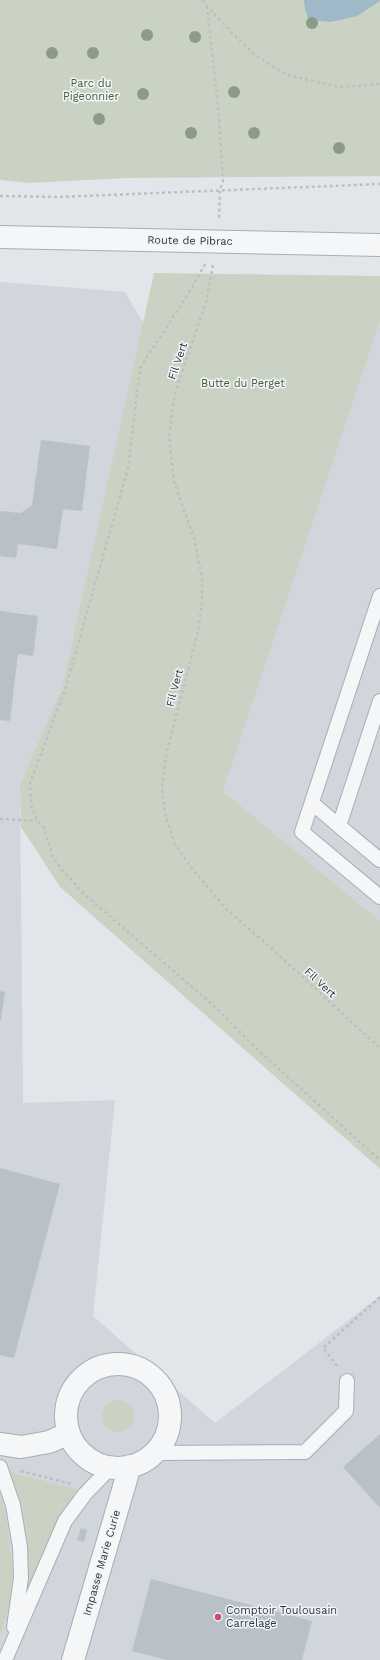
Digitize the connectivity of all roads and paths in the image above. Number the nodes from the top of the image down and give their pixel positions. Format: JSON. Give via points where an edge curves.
{"nodes":[{"id":1,"x":203,"y":0,"type":"edge"},
{"id":2,"x":206,"y":6,"type":"junction"},
{"id":3,"x":380,"y":84,"type":"edge"},
{"id":4,"x":380,"y":184,"type":"edge"},
{"id":5,"x":220,"y":190,"type":"junction"},
{"id":6,"x":0,"y":196,"type":"edge"},
{"id":7,"x":219,"y":220,"type":"dead end"},
{"id":8,"x":0,"y":237,"type":"edge"},
{"id":9,"x":380,"y":245,"type":"edge"},
{"id":10,"x":214,"y":260,"type":"dead end"},
{"id":11,"x":207,"y":262,"type":"dead end"},
{"id":12,"x":380,"y":596,"type":"edge"},
{"id":13,"x":374,"y":632,"type":"edge"},
{"id":14,"x":380,"y":701,"type":"edge"},
{"id":15,"x":312,"y":803,"type":"junction"},
{"id":16,"x":0,"y":819,"type":"edge"},
{"id":17,"x":37,"y":821,"type":"junction"},
{"id":18,"x":339,"y":826,"type":"junction"},
{"id":19,"x":380,"y":860,"type":"edge"},
{"id":20,"x":380,"y":897,"type":"edge"},
{"id":21,"x":380,"y":1048,"type":"edge"},
{"id":22,"x":380,"y":1160,"type":"edge"},
{"id":23,"x":380,"y":1297,"type":"edge"},
{"id":24,"x":347,"y":1381,"type":"joint"},
{"id":25,"x":69,"y":1433,"type":"junction"},
{"id":26,"x":0,"y":1444,"type":"edge"},
{"id":27,"x":154,"y":1454,"type":"junction"},
{"id":28,"x":0,"y":1467,"type":"edge"},
{"id":29,"x":121,"y":1467,"type":"junction"},
{"id":30,"x":15,"y":1469,"type":"dead end"},
{"id":31,"x":90,"y":1489,"type":"junction"},
{"id":32,"x":11,"y":1647,"type":"junction"},
{"id":33,"x":6,"y":1660,"type":"edge"},
{"id":34,"x":73,"y":1660,"type":"edge"}],
"edges":[{"from":1,"to":2,"type":"path"},
{"from":2,"to":3,"type":"path","via":[[254,54],[290,76],[340,87]]},
{"from":2,"to":5,"type":"path","via":[[219,116],[223,182]]},
{"from":4,"to":5,"type":"path"},
{"from":5,"to":6,"type":"path"},
{"from":5,"to":7,"type":"path"},
{"from":8,"to":9,"type":"street","name":"Route de Pibrac"},
{"from":10,"to":21,"type":"path","name":"Fil Vert","via":[[206,302],[175,393],[169,437],[174,482],[194,538],[202,578],[202,604],[196,639],[167,751],[162,787],[164,814],[175,844],[224,908]]},
{"from":11,"to":17,"type":"path","via":[[140,368],[128,468],[65,690],[30,783],[31,805]]},
{"from":12,"to":13,"type":"lane"},
{"from":13,"to":15,"type":"lane"},
{"from":14,"to":18,"type":"lane"},
{"from":15,"to":18,"type":"lane"},
{"from":15,"to":20,"type":"lane","via":[[302,832]]},
{"from":16,"to":17,"type":"path"},
{"from":17,"to":22,"type":"path","via":[[44,828],[52,856],[84,894],[213,1005],[262,1054]]},
{"from":18,"to":19,"type":"lane"},
{"from":23,"to":24,"type":"path","via":[[323,1348]]},
{"from":24,"to":27,"type":"lane","via":[[346,1411],[305,1452]]},
{"from":25,"to":26,"type":"street","via":[[49,1442],[21,1447]]},
{"from":25,"to":27,"type":"street","via":[[66,1412],[72,1391],[78,1382],[90,1372],[104,1366],[119,1363],[134,1366],[148,1373],[167,1397],[169,1427],[164,1441]]},
{"from":25,"to":29,"type":"street","via":[[75,1446],[85,1456],[98,1464]]},
{"from":27,"to":29,"type":"street","via":[[143,1461]]},
{"from":28,"to":32,"type":"lane","via":[[13,1505],[20,1547],[21,1578]]},
{"from":29,"to":31,"type":"lane"},
{"from":29,"to":34,"type":"street","name":"Impasse Marie Curie"},
{"from":30,"to":31,"type":"path"},
{"from":31,"to":32,"type":"lane","via":[[65,1521]]},
{"from":32,"to":33,"type":"lane"}]}
